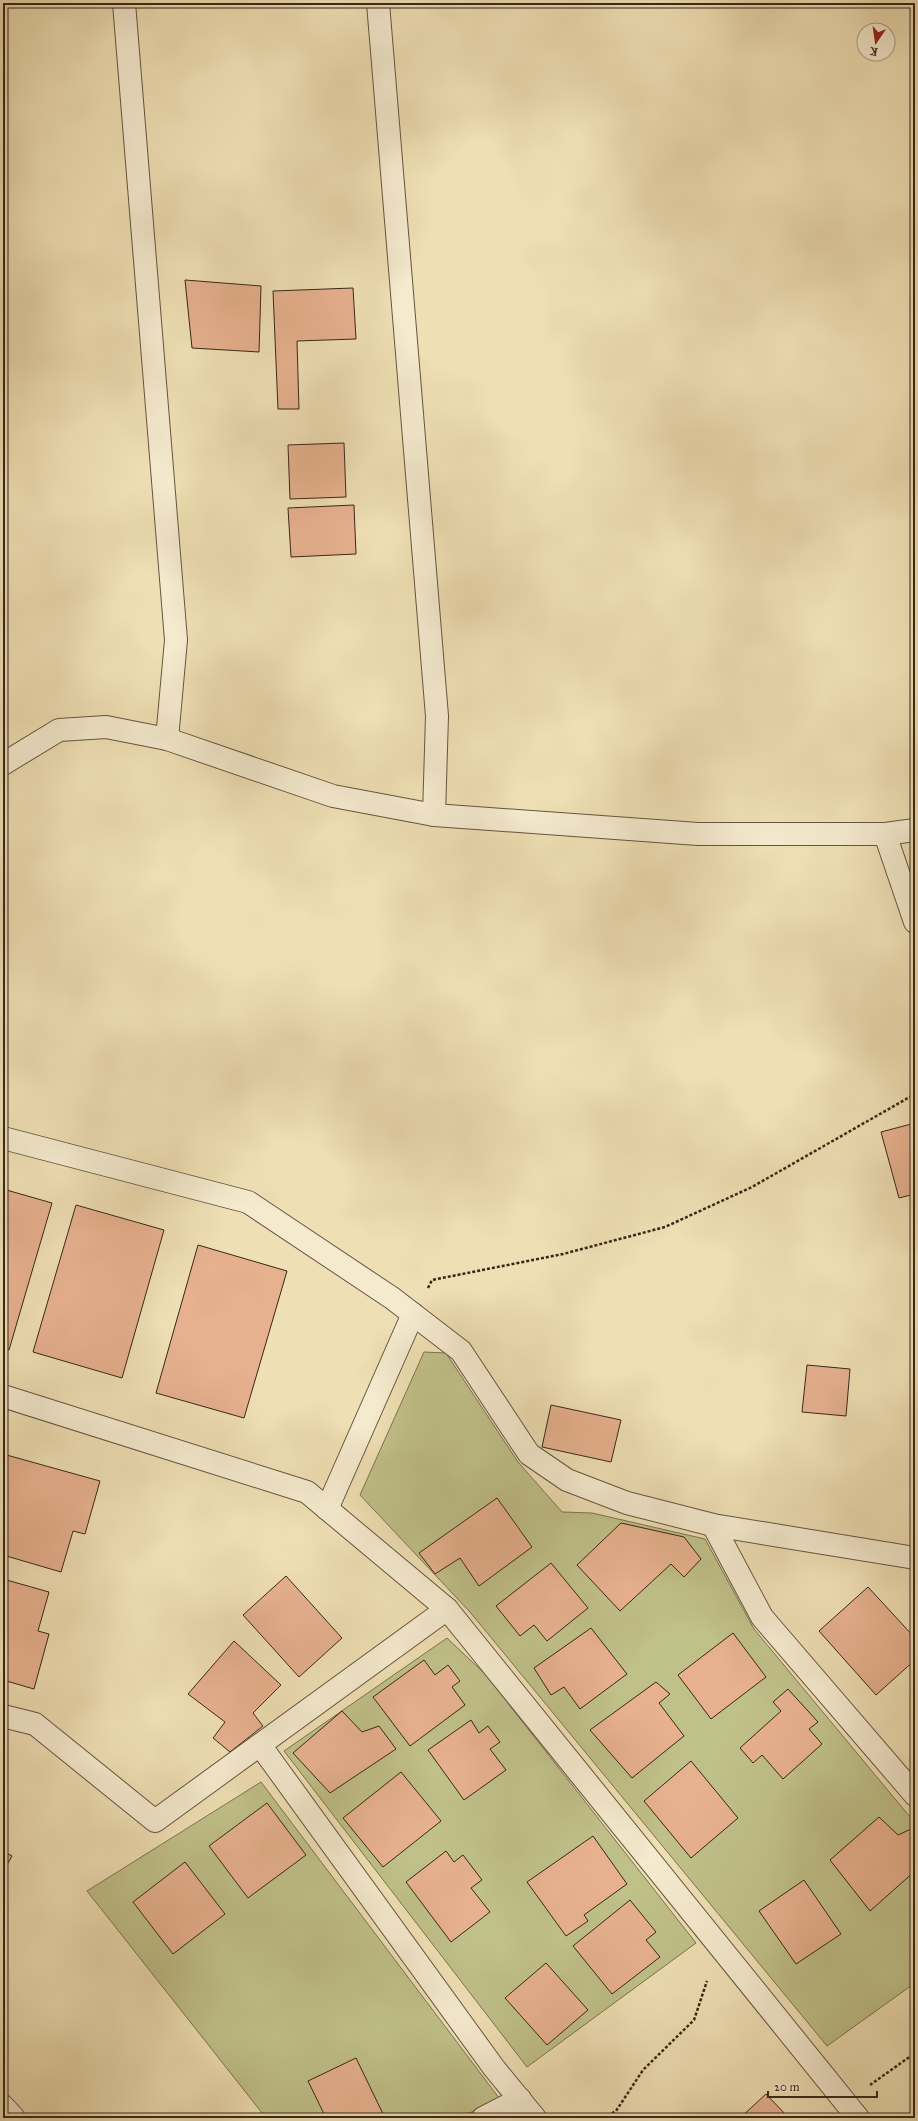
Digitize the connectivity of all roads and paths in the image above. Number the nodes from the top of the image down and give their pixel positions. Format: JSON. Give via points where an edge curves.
{"nodes":[{"id":1,"x":124,"y":3,"type":"edge"},
{"id":2,"x":378,"y":3,"type":"edge"},
{"id":3,"x":167,"y":739,"type":"junction"},
{"id":4,"x":3,"y":764,"type":"edge"},
{"id":5,"x":434,"y":815,"type":"junction"},
{"id":6,"x":915,"y":830,"type":"edge"},
{"id":7,"x":885,"y":834,"type":"junction"},
{"id":8,"x":915,"y":922,"type":"edge"},
{"id":9,"x":915,"y":1094,"type":"edge"},
{"id":10,"x":3,"y":1138,"type":"edge"},
{"id":11,"x":413,"y":1314,"type":"junction"},
{"id":12,"x":3,"y":1396,"type":"edge"},
{"id":13,"x":328,"y":1509,"type":"junction"},
{"id":14,"x":713,"y":1525,"type":"junction"},
{"id":15,"x":915,"y":1558,"type":"edge"},
{"id":16,"x":447,"y":1609,"type":"junction"},
{"id":17,"x":3,"y":1716,"type":"edge"},
{"id":18,"x":260,"y":1745,"type":"junction"},
{"id":19,"x":915,"y":1795,"type":"edge"},
{"id":20,"x":719,"y":1946,"type":"junction"},
{"id":21,"x":915,"y":2053,"type":"edge"},
{"id":22,"x":520,"y":2099,"type":"junction"},
{"id":23,"x":3,"y":2106,"type":"edge"},
{"id":24,"x":851,"y":2110,"type":"edge"},
{"id":25,"x":14,"y":2118,"type":"edge"},
{"id":26,"x":483,"y":2118,"type":"edge"},
{"id":27,"x":535,"y":2118,"type":"edge"},
{"id":28,"x":603,"y":2118,"type":"edge"}],
"edges":[{"from":1,"to":3,"type":"street","via":[[176,640]]},
{"from":2,"to":5,"type":"street","via":[[437,716]]},
{"from":3,"to":4,"type":"street","via":[[106,727],[59,730]]},
{"from":3,"to":5,"type":"street","via":[[333,796]]},
{"from":5,"to":7,"type":"street","via":[[698,834]]},
{"from":6,"to":7,"type":"street"},
{"from":7,"to":8,"type":"street"},
{"from":9,"to":11,"type":"path","via":[[752,1187],[665,1227],[563,1254],[432,1280]]},
{"from":10,"to":11,"type":"street","via":[[248,1202]]},
{"from":11,"to":13,"type":"street"},
{"from":11,"to":14,"type":"street","via":[[461,1351],[529,1454],[567,1480],[627,1503]]},
{"from":12,"to":13,"type":"street","via":[[307,1492]]},
{"from":13,"to":16,"type":"street"},
{"from":14,"to":15,"type":"street"},
{"from":14,"to":19,"type":"street","via":[[762,1617]]},
{"from":16,"to":18,"type":"street"},
{"from":16,"to":20,"type":"street"},
{"from":17,"to":18,"type":"street","via":[[35,1724],[155,1820]]},
{"from":18,"to":22,"type":"street","via":[[494,2068]]},
{"from":20,"to":24,"type":"street"},
{"from":20,"to":28,"type":"path","via":[[694,2020],[642,2070],[616,2111]]},
{"from":21,"to":24,"type":"path"},
{"from":22,"to":26,"type":"street"},
{"from":22,"to":27,"type":"street"},
{"from":23,"to":25,"type":"street"}]}
